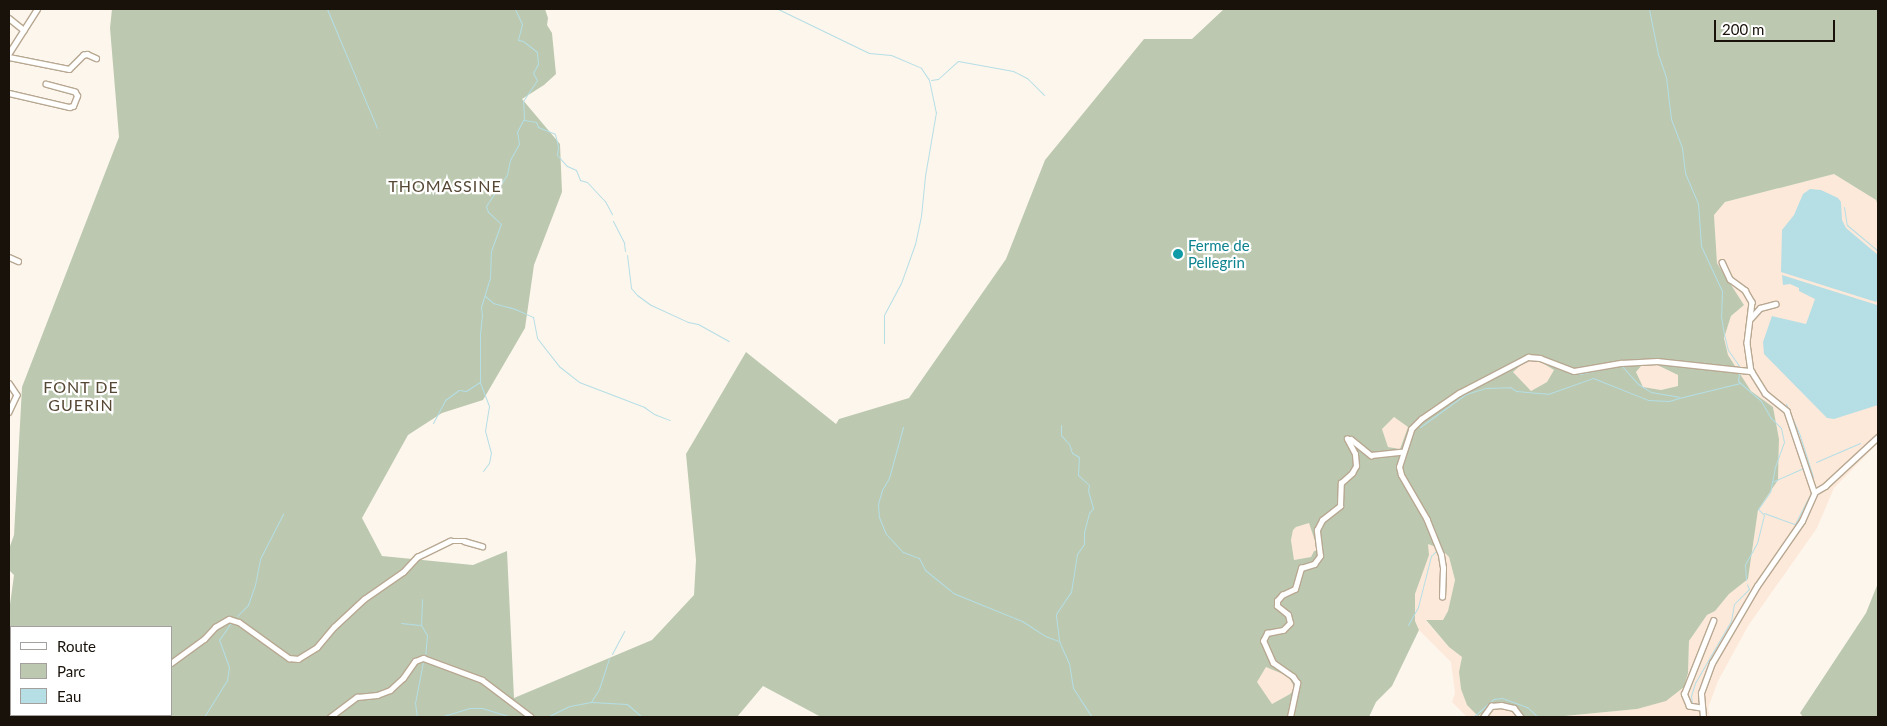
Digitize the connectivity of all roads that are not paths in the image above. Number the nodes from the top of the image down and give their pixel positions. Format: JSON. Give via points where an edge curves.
{"nodes":[{"id":1,"x":37,"y":9,"type":"edge"},
{"id":2,"x":9,"y":18,"type":"edge"},
{"id":3,"x":24,"y":30,"type":"junction"},
{"id":4,"x":9,"y":55,"type":"edge"},
{"id":5,"x":96,"y":58,"type":"dead end"},
{"id":6,"x":46,"y":84,"type":"dead end"},
{"id":7,"x":9,"y":93,"type":"edge"},
{"id":8,"x":9,"y":257,"type":"edge"},
{"id":9,"x":18,"y":261,"type":"dead end"},
{"id":10,"x":1722,"y":262,"type":"dead end"},
{"id":11,"x":1775,"y":304,"type":"dead end"},
{"id":12,"x":1750,"y":320,"type":"junction"},
{"id":13,"x":1751,"y":371,"type":"junction"},
{"id":14,"x":9,"y":383,"type":"edge"},
{"id":15,"x":9,"y":412,"type":"edge"},
{"id":16,"x":1878,"y":437,"type":"edge"},
{"id":17,"x":1401,"y":452,"type":"junction"},
{"id":18,"x":1814,"y":492,"type":"junction"},
{"id":19,"x":482,"y":546,"type":"dead end"},
{"id":20,"x":1442,"y":597,"type":"dead end"},
{"id":21,"x":1713,"y":620,"type":"dead end"},
{"id":22,"x":172,"y":662,"type":"edge"},
{"id":23,"x":1701,"y":708,"type":"junction"},
{"id":24,"x":330,"y":717,"type":"edge"},
{"id":25,"x":531,"y":717,"type":"edge"},
{"id":26,"x":1290,"y":717,"type":"edge"},
{"id":27,"x":1483,"y":717,"type":"edge"},
{"id":28,"x":1521,"y":717,"type":"edge"},
{"id":29,"x":1703,"y":717,"type":"edge"}],
"edges":[{"from":1,"to":3,"type":"street"},
{"from":2,"to":3,"type":"street"},
{"from":3,"to":4,"type":"street"},
{"from":4,"to":5,"type":"street","via":[[69,69],[82,55]]},
{"from":6,"to":7,"type":"street","via":[[75,92],[77,96],[73,106]]},
{"from":8,"to":9,"type":"street"},
{"from":10,"to":12,"type":"street","via":[[1730,279],[1745,290],[1751,301]]},
{"from":11,"to":12,"type":"street","via":[[1760,308]]},
{"from":12,"to":13,"type":"street","via":[[1747,343]]},
{"from":13,"to":17,"type":"street","via":[[1657,360],[1574,371],[1540,358],[1528,357],[1459,392],[1421,419],[1410,429]]},
{"from":13,"to":18,"type":"street","via":[[1765,393],[1787,411]]},
{"from":14,"to":15,"type":"street","via":[[17,395]]},
{"from":16,"to":18,"type":"street","via":[[1825,486]]},
{"from":17,"to":20,"type":"street","via":[[1401,476],[1427,520],[1441,555]]},
{"from":17,"to":26,"type":"street","via":[[1371,455],[1347,439],[1355,454],[1356,466],[1341,483],[1340,506],[1322,520],[1317,530],[1320,558],[1301,568],[1295,589],[1277,600],[1278,607],[1289,617],[1290,625],[1283,630],[1267,632],[1262,641],[1273,663],[1291,675],[1296,684]]},
{"from":18,"to":23,"type":"street","via":[[1802,521],[1757,586],[1712,663],[1702,688]]},
{"from":19,"to":22,"type":"street","via":[[464,540],[450,541],[417,557],[404,572],[364,599],[317,646],[298,659],[289,658],[239,622],[229,619]]},
{"from":21,"to":23,"type":"street","via":[[1684,694],[1689,706]]},
{"from":23,"to":29,"type":"street"},
{"from":24,"to":25,"type":"street","via":[[357,697],[390,690],[415,661],[423,658],[482,680]]},
{"from":27,"to":28,"type":"street","via":[[1491,706],[1501,705],[1514,708]]}]}
